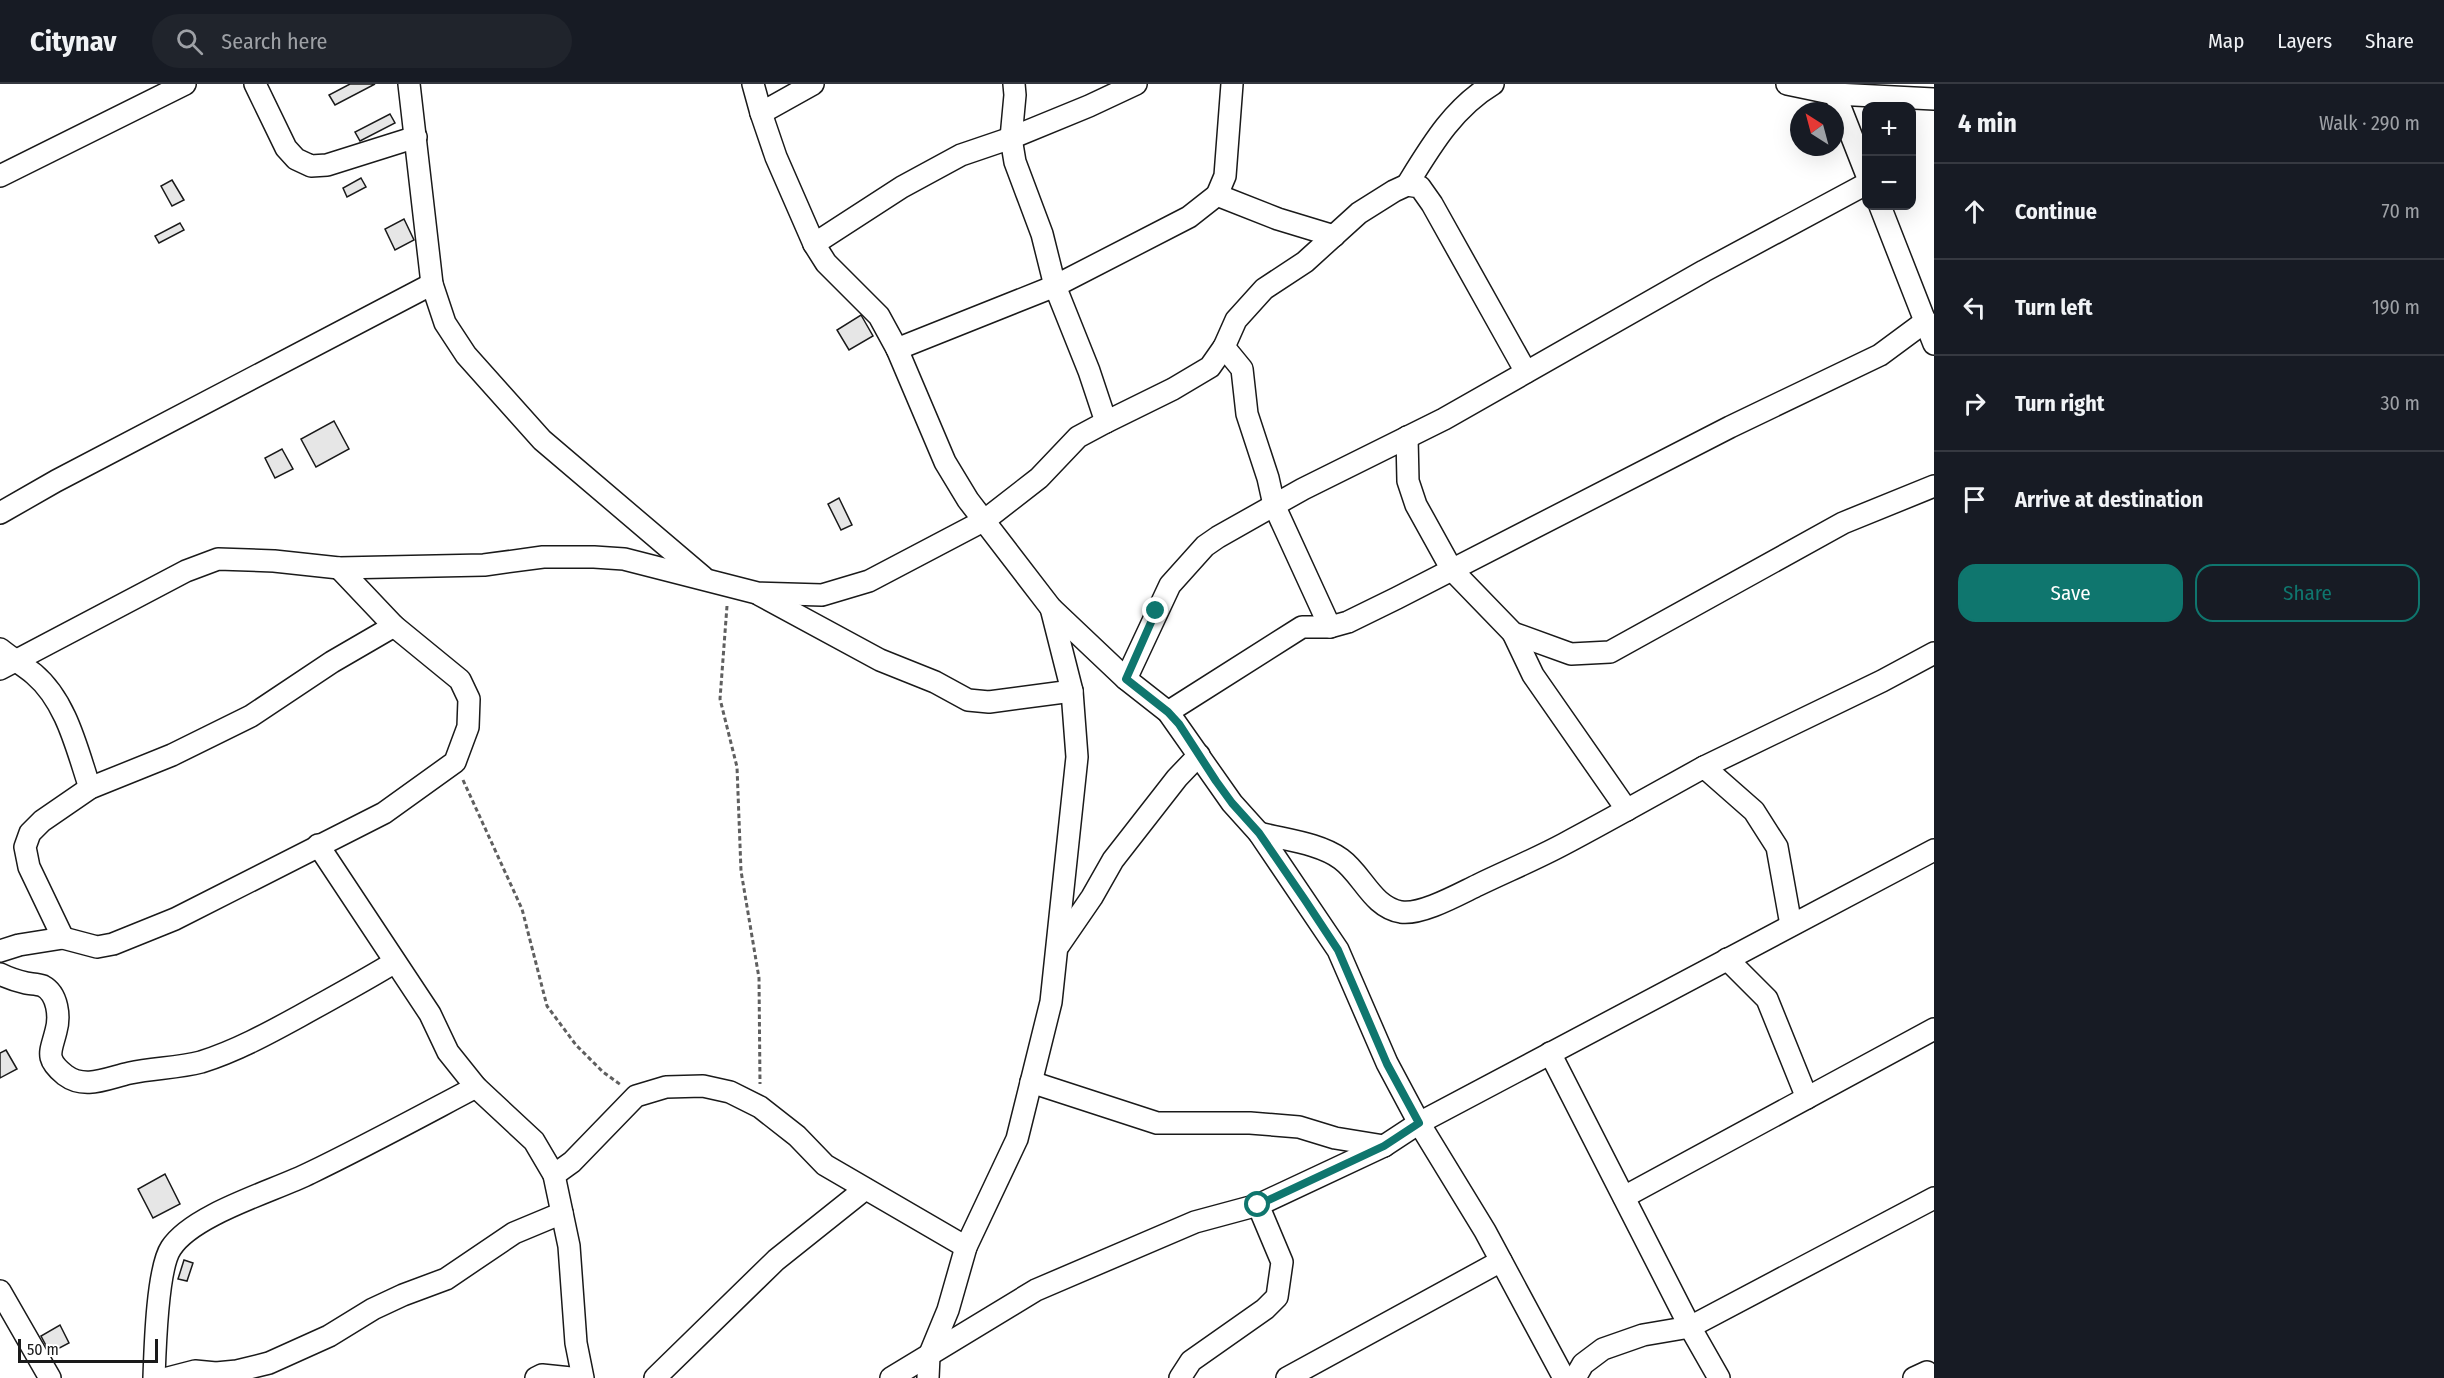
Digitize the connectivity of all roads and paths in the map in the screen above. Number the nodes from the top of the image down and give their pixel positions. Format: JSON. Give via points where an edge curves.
{"nodes":[{"id":1,"x":185,"y":84,"type":"edge"},
{"id":2,"x":255,"y":84,"type":"edge"},
{"id":3,"x":409,"y":84,"type":"edge"},
{"id":4,"x":753,"y":84,"type":"edge"},
{"id":5,"x":813,"y":84,"type":"edge"},
{"id":6,"x":1014,"y":84,"type":"edge"},
{"id":7,"x":1136,"y":84,"type":"edge"},
{"id":8,"x":1232,"y":84,"type":"edge"},
{"id":9,"x":1493,"y":84,"type":"edge"},
{"id":10,"x":1787,"y":84,"type":"edge"},
{"id":11,"x":1835,"y":94,"type":"junction"},
{"id":12,"x":1934,"y":99,"type":"edge"},
{"id":13,"x":761,"y":113,"type":"junction"},
{"id":14,"x":416,"y":137,"type":"junction"},
{"id":15,"x":1011,"y":138,"type":"junction"},
{"id":16,"x":1862,"y":163,"type":"edge"},
{"id":17,"x":0,"y":176,"type":"edge"},
{"id":18,"x":1407,"y":185,"type":"junction"},
{"id":19,"x":1862,"y":186,"type":"edge"},
{"id":20,"x":1216,"y":195,"type":"junction"},
{"id":21,"x":1882,"y":210,"type":"edge"},
{"id":22,"x":1334,"y":236,"type":"junction"},
{"id":23,"x":814,"y":244,"type":"junction"},
{"id":24,"x":432,"y":284,"type":"junction"},
{"id":25,"x":1055,"y":286,"type":"junction"},
{"id":26,"x":1926,"y":321,"type":"junction"},
{"id":27,"x":1934,"y":344,"type":"edge"},
{"id":28,"x":1224,"y":347,"type":"junction"},
{"id":29,"x":897,"y":349,"type":"junction"},
{"id":30,"x":1526,"y":372,"type":"junction"},
{"id":31,"x":1106,"y":422,"type":"junction"},
{"id":32,"x":1407,"y":437,"type":"junction"},
{"id":33,"x":1934,"y":486,"type":"edge"},
{"id":34,"x":1274,"y":505,"type":"junction"},
{"id":35,"x":0,"y":513,"type":"edge"},
{"id":36,"x":985,"y":520,"type":"junction"},
{"id":37,"x":339,"y":568,"type":"junction"},
{"id":38,"x":1452,"y":570,"type":"junction"},
{"id":39,"x":705,"y":580,"type":"junction"},
{"id":40,"x":728,"y":587,"type":"junction"},
{"id":41,"x":757,"y":593,"type":"junction"},
{"id":42,"x":1051,"y":608,"type":"junction"},
{"id":43,"x":394,"y":626,"type":"junction"},
{"id":44,"x":1330,"y":627,"type":"junction"},
{"id":45,"x":1513,"y":633,"type":"junction"},
{"id":46,"x":1934,"y":653,"type":"edge"},
{"id":47,"x":5,"y":659,"type":"edge"},
{"id":48,"x":1126,"y":679,"type":"junction"},
{"id":49,"x":1072,"y":691,"type":"junction"},
{"id":50,"x":1168,"y":712,"type":"junction"},
{"id":51,"x":1198,"y":755,"type":"junction"},
{"id":52,"x":455,"y":762,"type":"junction"},
{"id":53,"x":1704,"y":767,"type":"junction"},
{"id":54,"x":90,"y":788,"type":"junction"},
{"id":55,"x":1627,"y":810,"type":"junction"},
{"id":56,"x":1259,"y":833,"type":"junction"},
{"id":57,"x":318,"y":845,"type":"junction"},
{"id":58,"x":1934,"y":850,"type":"edge"},
{"id":59,"x":1791,"y":925,"type":"junction"},
{"id":60,"x":63,"y":938,"type":"junction"},
{"id":61,"x":1057,"y":948,"type":"junction"},
{"id":62,"x":0,"y":951,"type":"edge"},
{"id":63,"x":1727,"y":959,"type":"junction"},
{"id":64,"x":395,"y":962,"type":"junction"},
{"id":65,"x":0,"y":974,"type":"edge"},
{"id":66,"x":1934,"y":1029,"type":"edge"},
{"id":67,"x":1550,"y":1053,"type":"junction"},
{"id":68,"x":1031,"y":1082,"type":"junction"},
{"id":69,"x":476,"y":1087,"type":"junction"},
{"id":70,"x":636,"y":1096,"type":"junction"},
{"id":71,"x":1807,"y":1098,"type":"junction"},
{"id":72,"x":760,"y":1107,"type":"junction"},
{"id":73,"x":1419,"y":1123,"type":"junction"},
{"id":74,"x":1384,"y":1146,"type":"junction"},
{"id":75,"x":554,"y":1175,"type":"junction"},
{"id":76,"x":865,"y":1189,"type":"junction"},
{"id":77,"x":1624,"y":1197,"type":"junction"},
{"id":78,"x":1934,"y":1198,"type":"edge"},
{"id":79,"x":1258,"y":1205,"type":"junction"},
{"id":80,"x":562,"y":1213,"type":"junction"},
{"id":81,"x":966,"y":1247,"type":"junction"},
{"id":82,"x":1501,"y":1261,"type":"junction"},
{"id":83,"x":0,"y":1291,"type":"edge"},
{"id":84,"x":1690,"y":1327,"type":"junction"},
{"id":85,"x":929,"y":1356,"type":"junction"},
{"id":86,"x":50,"y":1378,"type":"edge"},
{"id":87,"x":154,"y":1378,"type":"edge"},
{"id":88,"x":168,"y":1378,"type":"edge"},
{"id":89,"x":536,"y":1378,"type":"edge"},
{"id":90,"x":571,"y":1378,"type":"edge"},
{"id":91,"x":583,"y":1378,"type":"edge"},
{"id":92,"x":655,"y":1378,"type":"edge"},
{"id":93,"x":891,"y":1378,"type":"edge"},
{"id":94,"x":928,"y":1378,"type":"edge"},
{"id":95,"x":1180,"y":1378,"type":"edge"},
{"id":96,"x":1287,"y":1378,"type":"edge"},
{"id":97,"x":1564,"y":1378,"type":"edge"},
{"id":98,"x":1575,"y":1378,"type":"edge"},
{"id":99,"x":1719,"y":1378,"type":"edge"}],
"edges":[{"from":1,"to":17,"type":"street"},
{"from":2,"to":14,"type":"street","via":[[286,148],[296,159],[311,166],[327,165]]},
{"from":3,"to":14,"type":"street"},
{"from":4,"to":13,"type":"street"},
{"from":5,"to":13,"type":"street"},
{"from":6,"to":15,"type":"street"},
{"from":7,"to":15,"type":"street"},
{"from":8,"to":20,"type":"street","via":[[1225,176]]},
{"from":9,"to":18,"type":"street","via":[[1477,94],[1437,136]]},
{"from":10,"to":11,"type":"street"},
{"from":11,"to":12,"type":"street"},
{"from":11,"to":16,"type":"street"},
{"from":13,"to":23,"type":"street"},
{"from":14,"to":24,"type":"street"},
{"from":15,"to":23,"type":"street","via":[[961,154]]},
{"from":15,"to":25,"type":"street","via":[[1014,162],[1041,234]]},
{"from":18,"to":22,"type":"street","via":[[1359,213]]},
{"from":18,"to":30,"type":"street","via":[[1420,187],[1432,204]]},
{"from":19,"to":30,"type":"street"},
{"from":20,"to":22,"type":"street"},
{"from":20,"to":25,"type":"street","via":[[1189,217]]},
{"from":21,"to":26,"type":"street"},
{"from":22,"to":28,"type":"street","via":[[1305,262],[1264,289],[1236,320]]},
{"from":23,"to":29,"type":"street","via":[[826,263],[879,316]]},
{"from":24,"to":35,"type":"street"},
{"from":24,"to":39,"type":"street","via":[[445,323],[466,355],[542,440]]},
{"from":25,"to":29,"type":"street"},
{"from":25,"to":31,"type":"street"},
{"from":26,"to":27,"type":"street"},
{"from":26,"to":38,"type":"street","via":[[1880,355]]},
{"from":28,"to":31,"type":"street","via":[[1210,367]]},
{"from":28,"to":34,"type":"street","via":[[1242,369],[1247,414]]},
{"from":29,"to":36,"type":"street","via":[[945,462]]},
{"from":30,"to":32,"type":"street"},
{"from":31,"to":36,"type":"street","via":[[1078,437],[1039,478]]},
{"from":32,"to":34,"type":"street"},
{"from":32,"to":38,"type":"street","via":[[1410,489]]},
{"from":33,"to":45,"type":"street","via":[[1843,523],[1610,652],[1571,654]]},
{"from":34,"to":44,"type":"street"},
{"from":34,"to":48,"type":"street","via":[[1205,546],[1170,585]]},
{"from":36,"to":41,"type":"street","via":[[869,580],[822,595]]},
{"from":36,"to":42,"type":"street"},
{"from":37,"to":39,"type":"street","via":[[484,565],[594,557],[624,559]]},
{"from":37,"to":43,"type":"street"},
{"from":37,"to":47,"type":"street","via":[[218,559]]},
{"from":38,"to":44,"type":"street","via":[[1348,622]]},
{"from":38,"to":45,"type":"street"},
{"from":39,"to":40,"type":"street"},
{"from":40,"to":41,"type":"street"},
{"from":40,"to":72,"type":"path","via":[[720,699],[737,767],[741,871],[759,978]]},
{"from":41,"to":49,"type":"street","via":[[880,660],[968,700],[989,702]]},
{"from":42,"to":48,"type":"street"},
{"from":42,"to":49,"type":"street"},
{"from":43,"to":52,"type":"street","via":[[460,680],[469,699],[468,727]]},
{"from":43,"to":54,"type":"street","via":[[251,716],[172,755]]},
{"from":44,"to":50,"type":"street","via":[[1302,627]]},
{"from":45,"to":55,"type":"street","via":[[1533,675]]},
{"from":46,"to":53,"type":"street"},
{"from":47,"to":54,"type":"street","via":[[35,675],[55,698],[70,728]]},
{"from":48,"to":50,"type":"street"},
{"from":49,"to":61,"type":"street","via":[[1077,757]]},
{"from":50,"to":51,"type":"street"},
{"from":51,"to":56,"type":"street"},
{"from":51,"to":61,"type":"street","via":[[1113,860]]},
{"from":52,"to":57,"type":"street","via":[[384,813]]},
{"from":52,"to":70,"type":"path","via":[[522,909],[546,1006],[576,1046]]},
{"from":53,"to":55,"type":"street"},
{"from":53,"to":59,"type":"street","via":[[1754,811],[1777,847]]},
{"from":54,"to":60,"type":"street","via":[[42,821],[30,833],[25,847],[29,867]]},
{"from":55,"to":56,"type":"street","via":[[1456,895],[1422,909],[1402,912],[1378,901],[1341,859],[1319,848]]},
{"from":56,"to":73,"type":"street","via":[[1338,950],[1378,1044]]},
{"from":57,"to":60,"type":"street","via":[[175,919],[113,944],[97,947]]},
{"from":57,"to":64,"type":"street"},
{"from":58,"to":59,"type":"street"},
{"from":59,"to":63,"type":"street"},
{"from":60,"to":62,"type":"street"},
{"from":61,"to":68,"type":"street","via":[[1052,1002]]},
{"from":63,"to":67,"type":"street"},
{"from":63,"to":71,"type":"street","via":[[1767,999]]},
{"from":64,"to":65,"type":"street","via":[[257,1039],[201,1062],[93,1083],[76,1082],[54,1064],[51,1044],[58,1015],[48,990]]},
{"from":64,"to":69,"type":"street","via":[[430,1014],[448,1052]]},
{"from":66,"to":71,"type":"street"},
{"from":67,"to":73,"type":"street"},
{"from":67,"to":77,"type":"street"},
{"from":68,"to":74,"type":"street","via":[[1157,1123],[1299,1127]]},
{"from":68,"to":81,"type":"street","via":[[1017,1139]]},
{"from":69,"to":75,"type":"street","via":[[534,1141]]},
{"from":69,"to":87,"type":"street","via":[[352,1153],[234,1205],[186,1231],[170,1249],[164,1271]]},
{"from":70,"to":72,"type":"street","via":[[666,1087],[703,1086],[730,1092]]},
{"from":70,"to":75,"type":"street","via":[[572,1162]]},
{"from":71,"to":77,"type":"street"},
{"from":72,"to":76,"type":"street","via":[[825,1165]]},
{"from":73,"to":74,"type":"street"},
{"from":73,"to":82,"type":"street"},
{"from":74,"to":79,"type":"street"},
{"from":75,"to":80,"type":"street"},
{"from":76,"to":81,"type":"street"},
{"from":76,"to":92,"type":"street","via":[[776,1260]]},
{"from":77,"to":84,"type":"street"},
{"from":78,"to":84,"type":"street"},
{"from":79,"to":85,"type":"street","via":[[1195,1222],[1036,1290]]},
{"from":79,"to":95,"type":"street","via":[[1282,1262],[1277,1297],[1265,1310],[1191,1361]]},
{"from":80,"to":88,"type":"street","via":[[514,1233],[446,1279],[393,1299],[328,1336],[269,1363],[237,1371],[195,1371]]},
{"from":80,"to":91,"type":"street"},
{"from":81,"to":85,"type":"street","via":[[948,1310]]},
{"from":82,"to":96,"type":"street"},
{"from":82,"to":97,"type":"street"},
{"from":83,"to":86,"type":"street"},
{"from":84,"to":98,"type":"street","via":[[1643,1335],[1603,1348]]},
{"from":84,"to":99,"type":"street"},
{"from":85,"to":93,"type":"street"},
{"from":85,"to":94,"type":"street"},
{"from":89,"to":90,"type":"street"}]}
